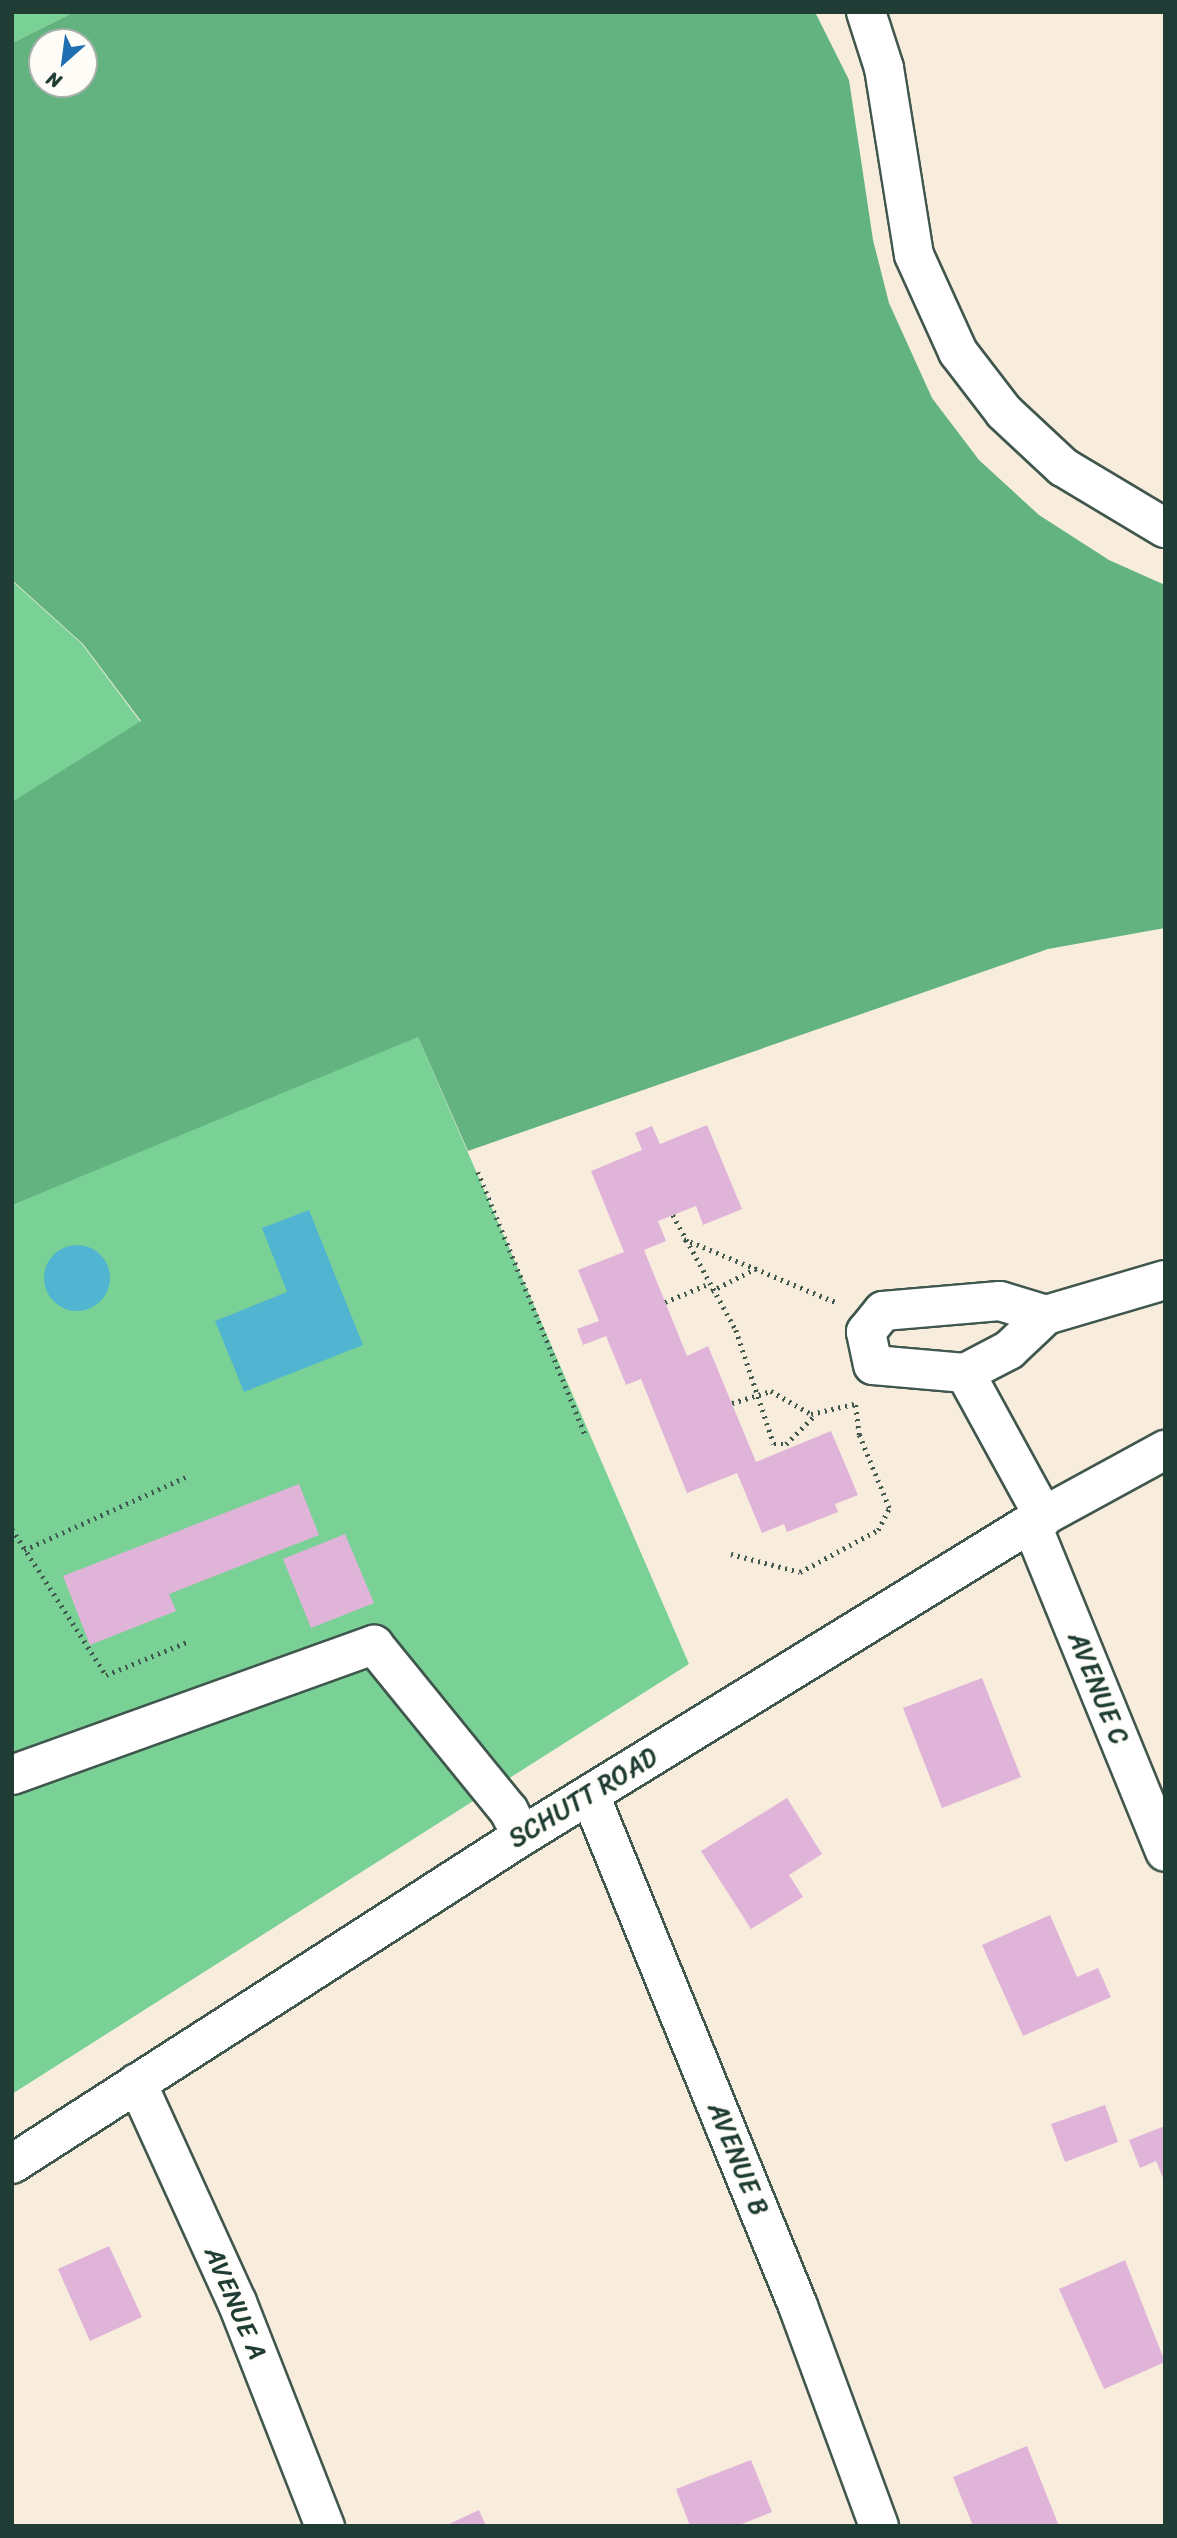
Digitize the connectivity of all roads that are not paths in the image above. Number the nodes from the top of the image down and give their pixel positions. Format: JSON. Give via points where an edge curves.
{"nodes":[{"id":1,"x":866,"y":12,"type":"edge"},
{"id":2,"x":1165,"y":528,"type":"edge"},
{"id":3,"x":1165,"y":1280,"type":"edge"},
{"id":4,"x":1046,"y":1315,"type":"junction"},
{"id":5,"x":965,"y":1373,"type":"junction"},
{"id":6,"x":1165,"y":1450,"type":"edge"},
{"id":7,"x":1038,"y":1520,"type":"junction"},
{"id":8,"x":12,"y":1775,"type":"edge"},
{"id":9,"x":590,"y":1795,"type":"junction"},
{"id":10,"x":522,"y":1836,"type":"junction"},
{"id":11,"x":1165,"y":1852,"type":"edge"},
{"id":12,"x":137,"y":2083,"type":"junction"},
{"id":13,"x":12,"y":2164,"type":"edge"},
{"id":14,"x":325,"y":2526,"type":"edge"},
{"id":15,"x":879,"y":2526,"type":"edge"}],
"edges":[{"from":1,"to":2,"type":"street","via":[[884,68],[914,255],[958,352],[1004,412],[1063,467]]},
{"from":3,"to":4,"type":"street"},
{"from":4,"to":5,"type":"street","via":[[1009,1350]]},
{"from":4,"to":5,"type":"street","via":[[1000,1301],[883,1311],[866,1332],[873,1365]]},
{"from":5,"to":7,"type":"street","name":"AVENUE C"},
{"from":6,"to":7,"type":"street","name":"SCHUTT ROAD"},
{"from":7,"to":9,"type":"street","name":"SCHUTT ROAD"},
{"from":7,"to":11,"type":"street","name":"AVENUE C"},
{"from":8,"to":10,"type":"street","via":[[374,1645],[426,1717],[509,1811]]},
{"from":9,"to":10,"type":"street","name":"SCHUTT ROAD"},
{"from":9,"to":15,"type":"street","name":"AVENUE B","via":[[798,2306]]},
{"from":10,"to":12,"type":"street","name":"SCHUTT ROAD"},
{"from":12,"to":13,"type":"street","name":"SCHUTT ROAD"},
{"from":12,"to":14,"type":"street","name":"AVENUE A","via":[[237,2302]]}]}
